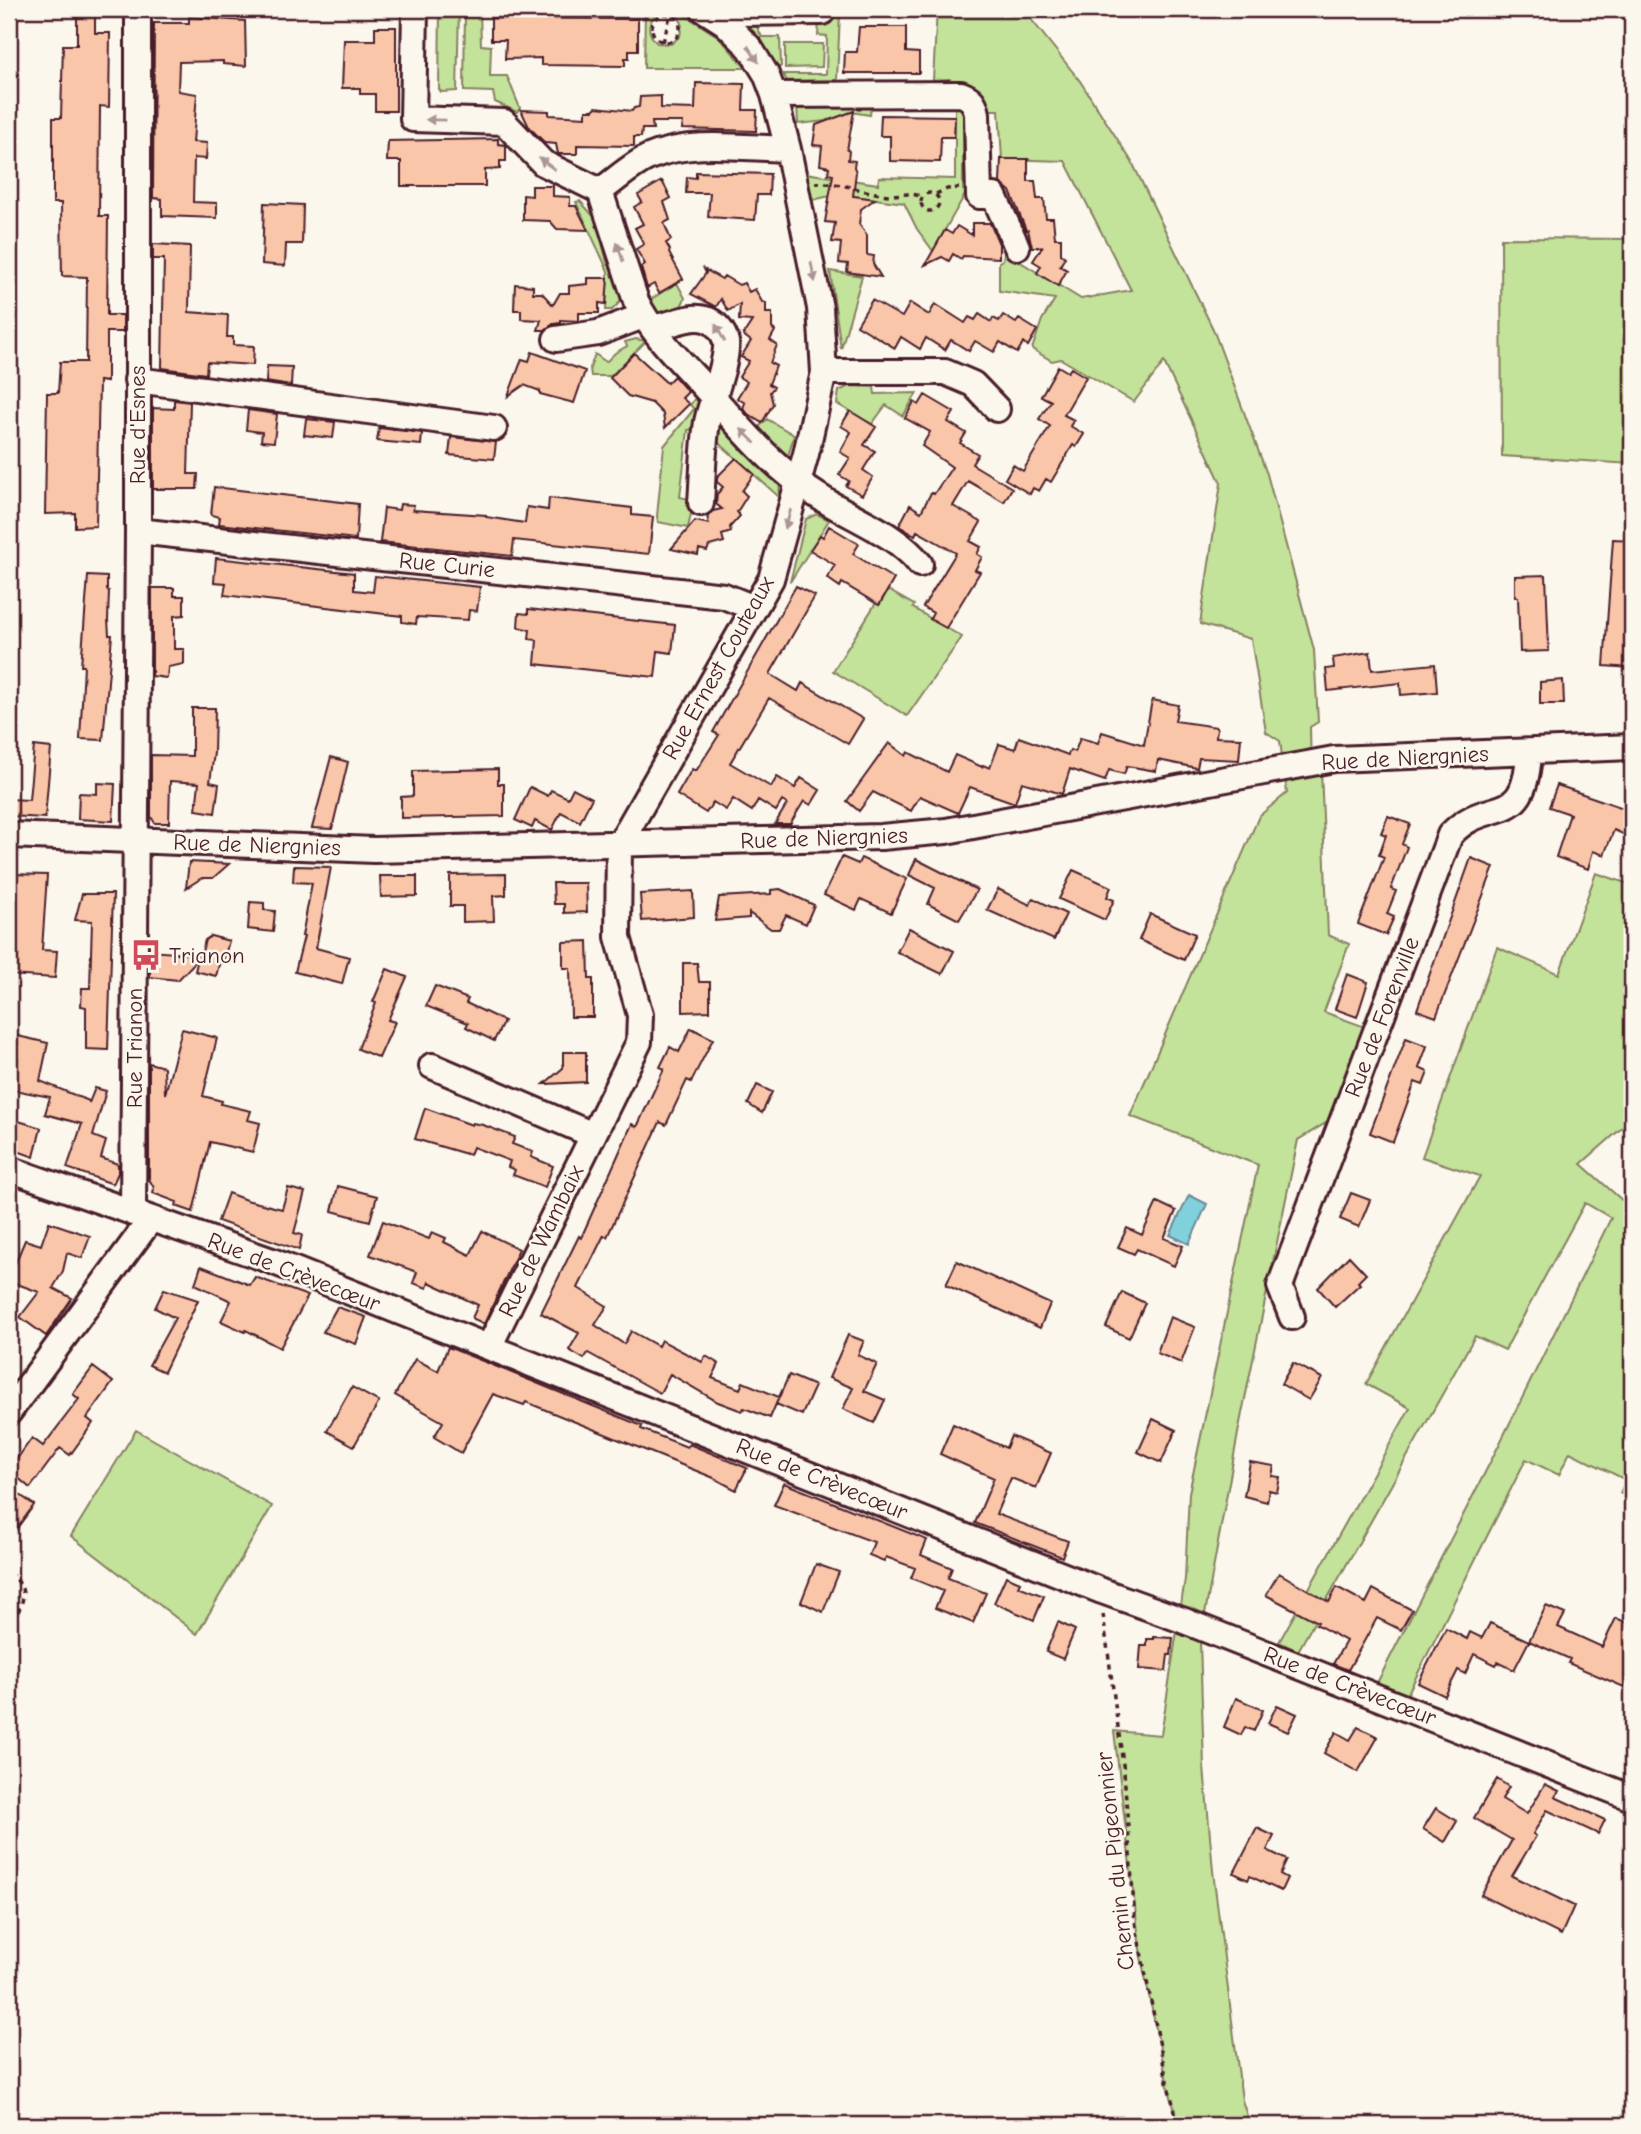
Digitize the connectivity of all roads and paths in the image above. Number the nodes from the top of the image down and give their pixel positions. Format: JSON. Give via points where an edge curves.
{"nodes":[{"id":1,"x":138,"y":9,"type":"edge"},
{"id":2,"x":415,"y":9,"type":"edge"},
{"id":3,"x":671,"y":9,"type":"edge"},
{"id":4,"x":822,"y":12,"type":"dead end"},
{"id":5,"x":714,"y":14,"type":"edge"},
{"id":6,"x":669,"y":15,"type":"junction"},
{"id":7,"x":663,"y":42,"type":"junction"},
{"id":8,"x":774,"y":95,"type":"junction"},
{"id":9,"x":788,"y":149,"type":"junction"},
{"id":10,"x":811,"y":183,"type":"dead end"},
{"id":11,"x":600,"y":191,"type":"junction"},
{"id":12,"x":923,"y":197,"type":"junction"},
{"id":13,"x":1017,"y":247,"type":"dead end"},
{"id":14,"x":647,"y":321,"type":"junction"},
{"id":15,"x":555,"y":339,"type":"dead end"},
{"id":16,"x":824,"y":372,"type":"junction"},
{"id":17,"x":137,"y":380,"type":"junction"},
{"id":18,"x":715,"y":399,"type":"junction"},
{"id":19,"x":997,"y":410,"type":"dead end"},
{"id":20,"x":494,"y":428,"type":"dead end"},
{"id":21,"x":798,"y":482,"type":"junction"},
{"id":22,"x":701,"y":503,"type":"dead end"},
{"id":23,"x":138,"y":531,"type":"junction"},
{"id":24,"x":920,"y":564,"type":"dead end"},
{"id":25,"x":754,"y":608,"type":"junction"},
{"id":26,"x":1632,"y":747,"type":"edge"},
{"id":27,"x":1529,"y":752,"type":"junction"},
{"id":28,"x":9,"y":835,"type":"edge"},
{"id":29,"x":136,"y":841,"type":"junction"},
{"id":30,"x":619,"y":845,"type":"junction"},
{"id":31,"x":432,"y":1066,"type":"dead end"},
{"id":32,"x":593,"y":1135,"type":"junction"},
{"id":33,"x":9,"y":1169,"type":"edge"},
{"id":34,"x":142,"y":1216,"type":"junction"},
{"id":35,"x":1292,"y":1317,"type":"dead end"},
{"id":36,"x":489,"y":1348,"type":"junction"},
{"id":37,"x":9,"y":1412,"type":"edge"},
{"id":38,"x":9,"y":1573,"type":"edge"},
{"id":39,"x":1102,"y":1591,"type":"junction"},
{"id":40,"x":9,"y":1630,"type":"edge"},
{"id":41,"x":1632,"y":1798,"type":"edge"},
{"id":42,"x":1179,"y":2125,"type":"edge"}],
"edges":[{"from":1,"to":17,"type":"street","name":"Rue d'Esnes"},
{"from":11,"to":2,"type":"street","one_way":true,"via":[[543,163],[505,121],[413,119]]},
{"from":3,"to":6,"type":"path"},
{"from":4,"to":5,"type":"street","name":"Rue Ernest Couteaux"},
{"from":5,"to":8,"type":"street","name":"Rue Ernest Couteaux","one_way":true,"via":[[750,48]]},
{"from":6,"to":7,"type":"path"},
{"from":6,"to":7,"type":"path","via":[[677,20],[679,33],[672,41]]},
{"from":6,"to":7,"type":"path","via":[[657,17],[652,27],[655,38]]},
{"from":8,"to":9,"type":"street","name":"Rue Ernest Couteaux"},
{"from":8,"to":13,"type":"street","via":[[970,97],[977,114],[979,196],[994,196]]},
{"from":9,"to":11,"type":"street","via":[[679,149],[648,158]]},
{"from":9,"to":16,"type":"street","name":"Rue Ernest Couteaux","one_way":true,"via":[[820,308]]},
{"from":10,"to":12,"type":"path"},
{"from":14,"to":11,"type":"street","one_way":true,"via":[[636,301]]},
{"from":12,"to":12,"type":"path","via":[[926,210],[937,208],[935,194]]},
{"from":14,"to":15,"type":"street"},
{"from":14,"to":18,"type":"street"},
{"from":18,"to":14,"type":"street","one_way":true,"via":[[726,342],[721,330],[705,318],[662,327]]},
{"from":16,"to":19,"type":"street","via":[[945,372],[973,384]]},
{"from":16,"to":21,"type":"street","name":"Rue Ernest Couteaux"},
{"from":17,"to":20,"type":"street"},
{"from":17,"to":23,"type":"street","name":"Rue d'Esnes"},
{"from":21,"to":18,"type":"street","one_way":true,"via":[[741,430]]},
{"from":18,"to":22,"type":"street","via":[[707,422]]},
{"from":21,"to":24,"type":"street","via":[[905,548]]},
{"from":21,"to":25,"type":"street","name":"Rue Ernest Couteaux","one_way":true,"via":[[771,579]]},
{"from":23,"to":25,"type":"street","name":"Rue Curie","via":[[724,596]]},
{"from":23,"to":29,"type":"street","name":"Rue d'Esnes"},
{"from":25,"to":30,"type":"street","name":"Rue Ernest Couteaux"},
{"from":26,"to":27,"type":"street","name":"Rue de Niergnies"},
{"from":27,"to":30,"type":"street","name":"Rue de Niergnies","via":[[1334,759],[917,835]]},
{"from":27,"to":35,"type":"street","name":"Rue de Forenville","via":[[1519,797],[1471,819],[1450,835],[1280,1286]]},
{"from":28,"to":29,"type":"street","name":"Rue de Niergnies"},
{"from":29,"to":30,"type":"street","name":"Rue de Niergnies","via":[[373,850]]},
{"from":29,"to":34,"type":"street","name":"Rue Trianon"},
{"from":30,"to":32,"type":"street","name":"Rue de Wambaix","via":[[618,937],[640,1015],[639,1042]]},
{"from":31,"to":32,"type":"street","name":"Rue de Wambaix"},
{"from":32,"to":36,"type":"street","name":"Rue de Wambaix"},
{"from":33,"to":34,"type":"street","name":"Rue de Crèvecœur"},
{"from":34,"to":36,"type":"street","name":"Rue de Crèvecœur","via":[[272,1261]]},
{"from":34,"to":37,"type":"street"},
{"from":36,"to":39,"type":"street","name":"Rue de Crèvecœur"},
{"from":38,"to":40,"type":"path","via":[[24,1591]]},
{"from":39,"to":41,"type":"street","name":"Rue de Crèvecœur"},
{"from":39,"to":42,"type":"path","name":"Chemin du Pigeonnier","via":[[1124,1772],[1135,1922]]}]}
